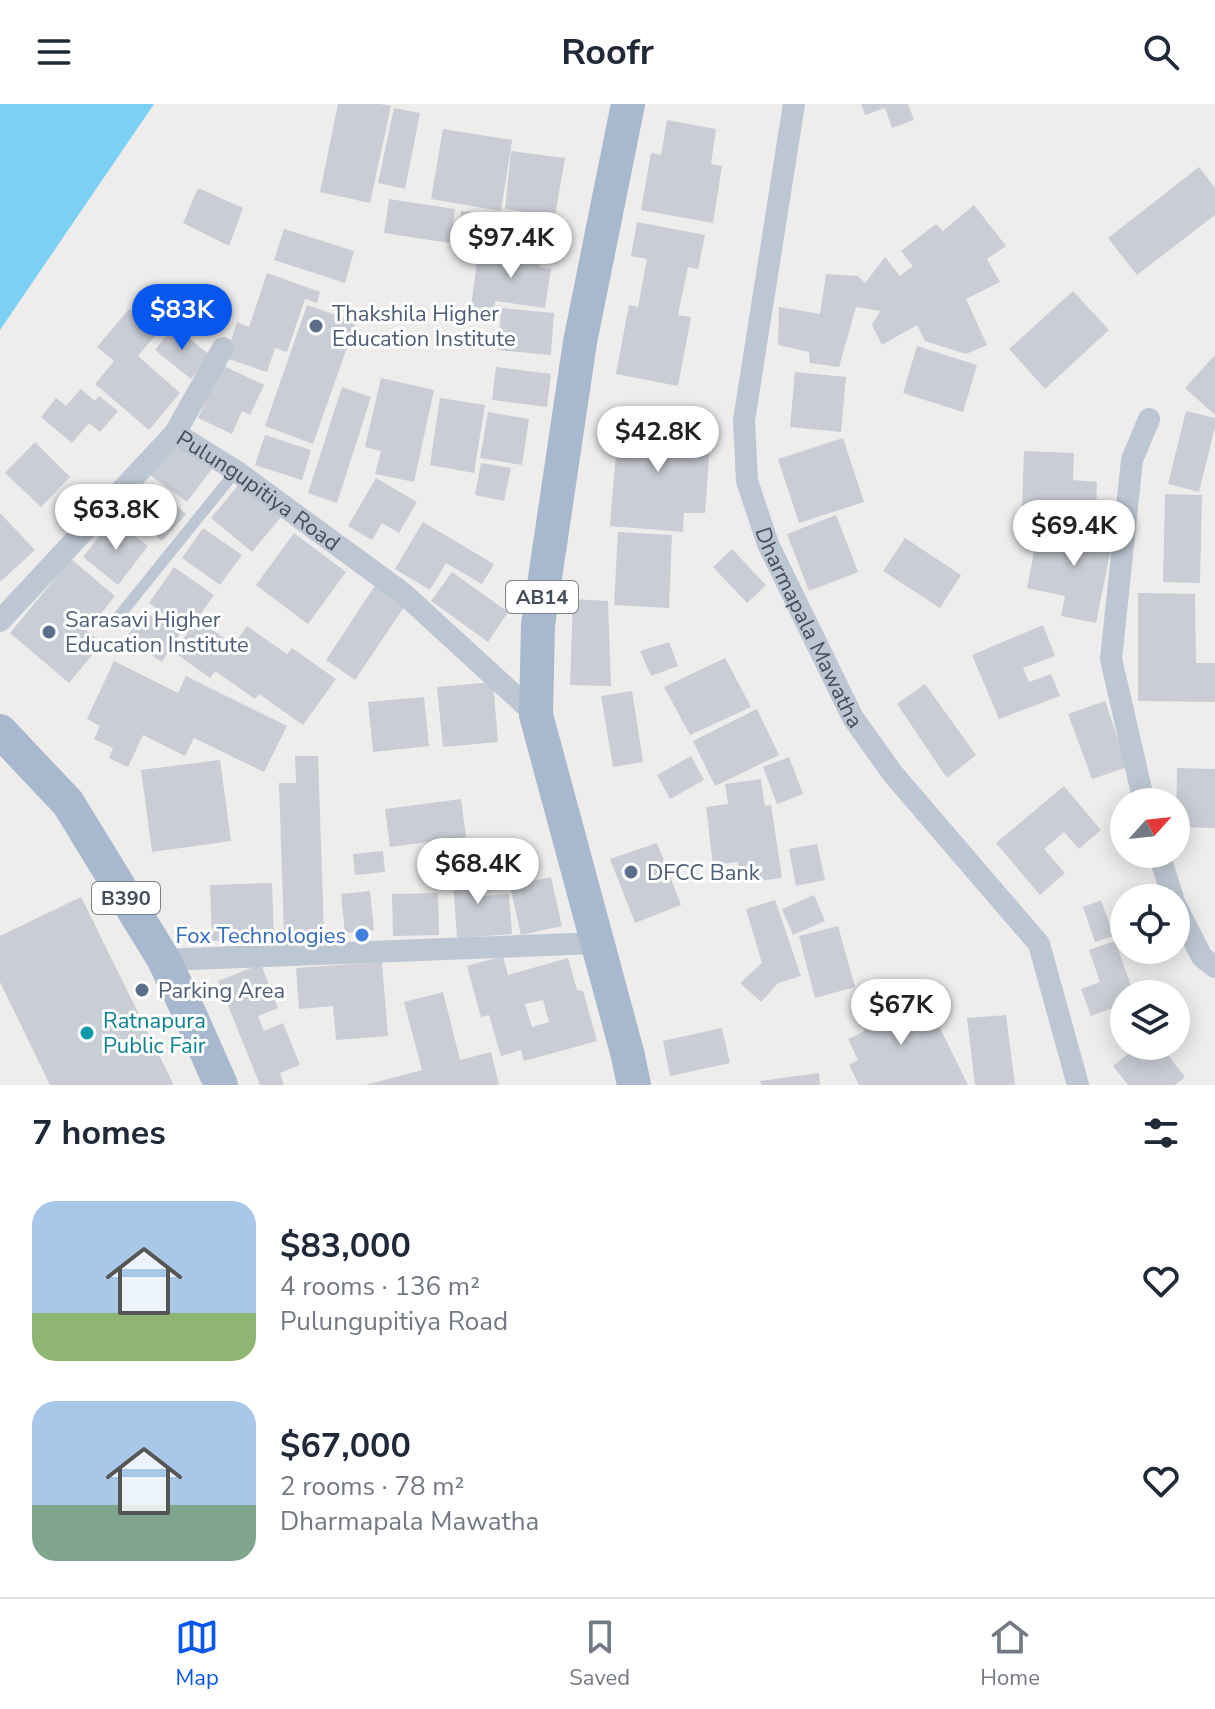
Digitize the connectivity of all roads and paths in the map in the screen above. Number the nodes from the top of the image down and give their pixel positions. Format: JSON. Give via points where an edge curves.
{"nodes":[{"id":1,"x":628,"y":104,"type":"edge"},
{"id":2,"x":794,"y":104,"type":"edge"},
{"id":3,"x":223,"y":348,"type":"dead end"},
{"id":4,"x":1149,"y":419,"type":"dead end"},
{"id":5,"x":175,"y":433,"type":"junction"},
{"id":6,"x":236,"y":471,"type":"junction"},
{"id":7,"x":119,"y":616,"type":"dead end"},
{"id":8,"x":0,"y":621,"type":"edge"},
{"id":9,"x":536,"y":715,"type":"junction"},
{"id":10,"x":0,"y":733,"type":"edge"},
{"id":11,"x":1141,"y":788,"type":"edge"},
{"id":12,"x":1190,"y":933,"type":"edge"},
{"id":13,"x":596,"y":943,"type":"junction"},
{"id":14,"x":164,"y":960,"type":"junction"},
{"id":15,"x":1215,"y":967,"type":"edge"},
{"id":16,"x":221,"y":1085,"type":"edge"},
{"id":17,"x":634,"y":1085,"type":"edge"},
{"id":18,"x":1078,"y":1085,"type":"edge"}],
"edges":[{"from":1,"to":9,"type":"main road","number":"AB14","via":[[578,357],[538,625]]},
{"from":2,"to":18,"type":"street","name":"Dharmapala Mawatha","via":[[744,420],[747,481],[768,544],[853,718],[893,774],[1039,944]]},
{"from":3,"to":5,"type":"street"},
{"from":4,"to":11,"type":"street","via":[[1132,460],[1111,659]]},
{"from":5,"to":6,"type":"street","name":"Pulungupitiya Road"},
{"from":5,"to":8,"type":"street","name":"Pulungupitiya Road"},
{"from":6,"to":7,"type":"lane"},
{"from":6,"to":9,"type":"street","name":"Pulungupitiya Road","via":[[404,594]]},
{"from":9,"to":13,"type":"main road","number":"AB14"},
{"from":10,"to":14,"type":"main road","number":"B390","via":[[68,803]]},
{"from":12,"to":15,"type":"street","via":[[1202,957]]},
{"from":13,"to":14,"type":"street"},
{"from":13,"to":17,"type":"main road","number":"AB14"},
{"from":14,"to":16,"type":"main road","number":"B390"}]}
